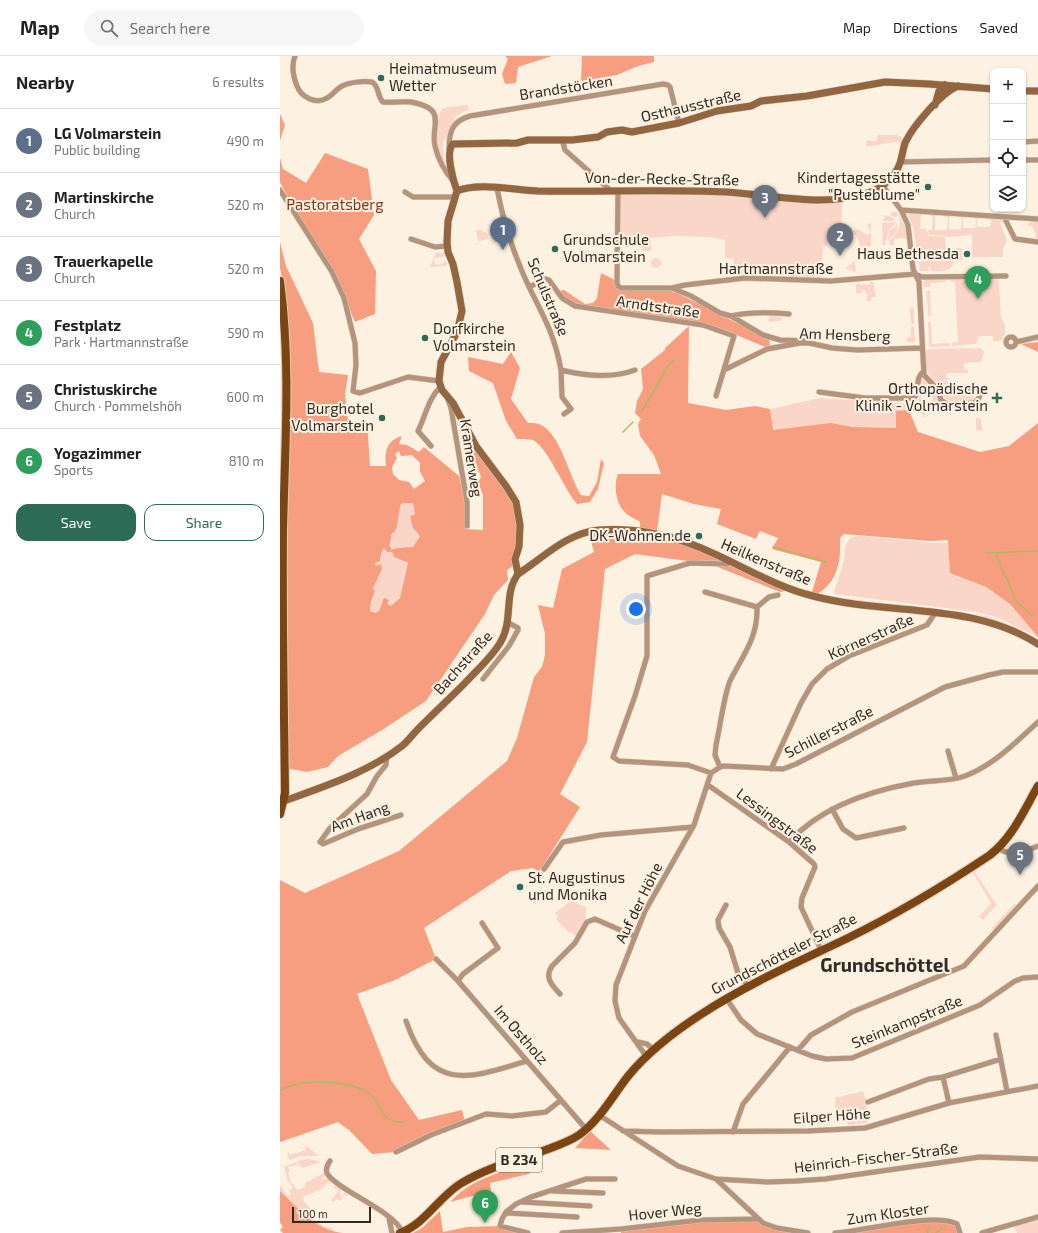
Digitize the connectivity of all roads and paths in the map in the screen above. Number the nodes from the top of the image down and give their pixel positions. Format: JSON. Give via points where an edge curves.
{"nodes":[{"id":1,"x":295,"y":56,"type":"edge"},
{"id":2,"x":941,"y":86,"type":"junction"},
{"id":3,"x":958,"y":86,"type":"junction"},
{"id":4,"x":990,"y":89,"type":"edge"},
{"id":5,"x":1026,"y":91,"type":"edge"},
{"id":6,"x":1038,"y":91,"type":"edge"},
{"id":7,"x":945,"y":95,"type":"junction"},
{"id":8,"x":935,"y":105,"type":"junction"},
{"id":9,"x":679,"y":123,"type":"junction"},
{"id":10,"x":562,"y":140,"type":"junction"},
{"id":11,"x":1038,"y":141,"type":"edge"},
{"id":12,"x":1026,"y":142,"type":"edge"},
{"id":13,"x":449,"y":148,"type":"junction"},
{"id":14,"x":990,"y":160,"type":"edge"},
{"id":15,"x":1026,"y":160,"type":"edge"},
{"id":16,"x":1038,"y":160,"type":"edge"},
{"id":17,"x":900,"y":162,"type":"junction"},
{"id":18,"x":454,"y":182,"type":"junction"},
{"id":19,"x":883,"y":186,"type":"junction"},
{"id":20,"x":497,"y":188,"type":"junction"},
{"id":21,"x":280,"y":190,"type":"edge"},
{"id":22,"x":610,"y":190,"type":"junction"},
{"id":23,"x":618,"y":190,"type":"junction"},
{"id":24,"x":406,"y":192,"type":"dead end"},
{"id":25,"x":456,"y":194,"type":"junction"},
{"id":26,"x":901,"y":210,"type":"junction"},
{"id":27,"x":1004,"y":217,"type":"junction"},
{"id":28,"x":1038,"y":219,"type":"edge"},
{"id":29,"x":411,"y":239,"type":"dead end"},
{"id":30,"x":1038,"y":242,"type":"edge"},
{"id":31,"x":447,"y":246,"type":"junction"},
{"id":32,"x":915,"y":274,"type":"junction"},
{"id":33,"x":1006,"y":276,"type":"dead end"},
{"id":34,"x":280,"y":281,"type":"edge"},
{"id":35,"x":529,"y":286,"type":"junction"},
{"id":36,"x":672,"y":288,"type":"junction"},
{"id":37,"x":789,"y":314,"type":"dead end"},
{"id":38,"x":731,"y":316,"type":"junction"},
{"id":39,"x":1038,"y":337,"type":"edge"},
{"id":40,"x":1016,"y":342,"type":"dead end"},
{"id":41,"x":819,"y":345,"type":"junction"},
{"id":42,"x":922,"y":348,"type":"junction"},
{"id":43,"x":561,"y":370,"type":"junction"},
{"id":44,"x":635,"y":370,"type":"dead end"},
{"id":45,"x":724,"y":370,"type":"junction"},
{"id":46,"x":923,"y":372,"type":"junction"},
{"id":47,"x":440,"y":383,"type":"junction"},
{"id":48,"x":938,"y":390,"type":"junction"},
{"id":49,"x":819,"y":392,"type":"dead end"},
{"id":50,"x":446,"y":394,"type":"junction"},
{"id":51,"x":716,"y":396,"type":"dead end"},
{"id":52,"x":564,"y":414,"type":"dead end"},
{"id":53,"x":431,"y":446,"type":"dead end"},
{"id":54,"x":467,"y":526,"type":"dead end"},
{"id":55,"x":731,"y":562,"type":"junction"},
{"id":56,"x":518,"y":574,"type":"junction"},
{"id":57,"x":705,"y":592,"type":"dead end"},
{"id":58,"x":778,"y":595,"type":"dead end"},
{"id":59,"x":757,"y":607,"type":"junction"},
{"id":60,"x":936,"y":612,"type":"junction"},
{"id":61,"x":509,"y":622,"type":"junction"},
{"id":62,"x":1038,"y":644,"type":"edge"},
{"id":63,"x":1038,"y":672,"type":"edge"},
{"id":64,"x":483,"y":679,"type":"dead end"},
{"id":65,"x":1038,"y":722,"type":"edge"},
{"id":66,"x":948,"y":751,"type":"dead end"},
{"id":67,"x":387,"y":756,"type":"junction"},
{"id":68,"x":720,"y":767,"type":"junction"},
{"id":69,"x":771,"y":769,"type":"junction"},
{"id":70,"x":712,"y":773,"type":"junction"},
{"id":71,"x":956,"y":778,"type":"junction"},
{"id":72,"x":708,"y":785,"type":"junction"},
{"id":73,"x":1038,"y":786,"type":"edge"},
{"id":74,"x":282,"y":801,"type":"edge"},
{"id":75,"x":832,"y":809,"type":"junction"},
{"id":76,"x":280,"y":814,"type":"edge"},
{"id":77,"x":401,"y":815,"type":"dead end"},
{"id":78,"x":693,"y":827,"type":"junction"},
{"id":79,"x":904,"y":828,"type":"dead end"},
{"id":80,"x":790,"y":842,"type":"junction"},
{"id":81,"x":1038,"y":846,"type":"edge"},
{"id":82,"x":998,"y":848,"type":"junction"},
{"id":83,"x":544,"y":869,"type":"dead end"},
{"id":84,"x":1038,"y":886,"type":"edge"},
{"id":85,"x":726,"y":905,"type":"dead end"},
{"id":86,"x":482,"y":923,"type":"dead end"},
{"id":87,"x":634,"y":936,"type":"junction"},
{"id":88,"x":821,"y":950,"type":"junction"},
{"id":89,"x":436,"y":959,"type":"dead end"},
{"id":90,"x":1038,"y":977,"type":"edge"},
{"id":91,"x":458,"y":981,"type":"junction"},
{"id":92,"x":748,"y":986,"type":"junction"},
{"id":93,"x":560,"y":994,"type":"dead end"},
{"id":94,"x":726,"y":998,"type":"junction"},
{"id":95,"x":406,"y":1021,"type":"dead end"},
{"id":96,"x":996,"y":1035,"type":"dead end"},
{"id":97,"x":638,"y":1042,"type":"junction"},
{"id":98,"x":790,"y":1047,"type":"junction"},
{"id":99,"x":654,"y":1050,"type":"junction"},
{"id":100,"x":798,"y":1050,"type":"junction"},
{"id":101,"x":646,"y":1056,"type":"junction"},
{"id":102,"x":1001,"y":1059,"type":"junction"},
{"id":103,"x":527,"y":1061,"type":"junction"},
{"id":104,"x":943,"y":1077,"type":"junction"},
{"id":105,"x":1038,"y":1086,"type":"edge"},
{"id":106,"x":1007,"y":1091,"type":"junction"},
{"id":107,"x":561,"y":1100,"type":"junction"},
{"id":108,"x":868,"y":1102,"type":"dead end"},
{"id":109,"x":949,"y":1103,"type":"junction"},
{"id":110,"x":599,"y":1115,"type":"junction"},
{"id":111,"x":586,"y":1128,"type":"junction"},
{"id":112,"x":623,"y":1130,"type":"junction"},
{"id":113,"x":733,"y":1132,"type":"junction"},
{"id":114,"x":396,"y":1152,"type":"dead end"},
{"id":115,"x":1038,"y":1159,"type":"edge"},
{"id":116,"x":330,"y":1161,"type":"dead end"},
{"id":117,"x":615,"y":1179,"type":"dead end"},
{"id":118,"x":716,"y":1179,"type":"junction"},
{"id":119,"x":550,"y":1191,"type":"junction"},
{"id":120,"x":603,"y":1193,"type":"dead end"},
{"id":121,"x":521,"y":1202,"type":"junction"},
{"id":122,"x":590,"y":1206,"type":"dead end"},
{"id":123,"x":506,"y":1213,"type":"junction"},
{"id":124,"x":1038,"y":1216,"type":"edge"},
{"id":125,"x":577,"y":1217,"type":"dead end"},
{"id":126,"x":389,"y":1218,"type":"junction"},
{"id":127,"x":758,"y":1220,"type":"junction"},
{"id":128,"x":576,"y":1232,"type":"edge"},
{"id":129,"x":392,"y":1233,"type":"edge"},
{"id":130,"x":401,"y":1233,"type":"edge"},
{"id":131,"x":528,"y":1233,"type":"edge"},
{"id":132,"x":562,"y":1233,"type":"edge"},
{"id":133,"x":808,"y":1233,"type":"edge"},
{"id":134,"x":834,"y":1233,"type":"edge"},
{"id":135,"x":960,"y":1233,"type":"edge"},
{"id":136,"x":982,"y":1233,"type":"edge"}],
"edges":[{"from":1,"to":18,"type":"street","via":[[292,65],[296,84],[300,93],[309,99],[322,100],[344,86],[372,82],[377,86],[383,102],[412,103],[433,113],[437,119],[434,146]]},
{"from":2,"to":3,"type":"street","name":"Osthausstraße"},
{"from":2,"to":7,"type":"street"},
{"from":2,"to":8,"type":"street","name":"Von-der-Recke-Straße"},
{"from":2,"to":9,"type":"street","name":"Osthausstraße","via":[[885,82],[870,84],[761,102],[717,111]]},
{"from":3,"to":4,"type":"street"},
{"from":3,"to":7,"type":"street","name":"Von-der-Recke-Straße"},
{"from":5,"to":6,"type":"street"},
{"from":7,"to":8,"type":"street","name":"Von-der-Recke-Straße"},
{"from":8,"to":17,"type":"street","name":"Von-der-Recke-Straße","via":[[910,134]]},
{"from":9,"to":10,"type":"street","name":"Osthausstraße","via":[[632,132],[607,132],[598,137]]},
{"from":9,"to":13,"type":"street","name":"Brandstöcken","via":[[670,87],[663,84],[470,116],[457,121],[449,139]]},
{"from":10,"to":13,"type":"street","name":"Osthausstraße","via":[[528,140],[517,144],[453,144]]},
{"from":10,"to":22,"type":"street","via":[[565,150]]},
{"from":11,"to":12,"type":"street"},
{"from":13,"to":18,"type":"street"},
{"from":14,"to":17,"type":"street"},
{"from":15,"to":16,"type":"street"},
{"from":17,"to":19,"type":"street","name":"Von-der-Recke-Straße","via":[[898,169]]},
{"from":18,"to":25,"type":"street"},
{"from":19,"to":23,"type":"street","name":"Von-der-Recke-Straße","via":[[865,194],[814,199],[726,192]]},
{"from":19,"to":26,"type":"street"},
{"from":20,"to":22,"type":"street","name":"Von-der-Recke-Straße","via":[[542,191]]},
{"from":20,"to":25,"type":"street","name":"Von-der-Recke-Straße","via":[[462,189]]},
{"from":20,"to":35,"type":"street","name":"Schulstraße","via":[[507,227]]},
{"from":21,"to":47,"type":"street","via":[[332,272],[344,298],[355,343],[353,391],[362,392],[408,377]]},
{"from":22,"to":23,"type":"street","name":"Von-der-Recke-Straße"},
{"from":23,"to":36,"type":"street","name":"Hartmannstraße","via":[[618,286],[626,289]]},
{"from":24,"to":25,"type":"street","via":[[413,197]]},
{"from":25,"to":31,"type":"street","via":[[448,221]]},
{"from":26,"to":27,"type":"street"},
{"from":26,"to":32,"type":"street","via":[[909,228]]},
{"from":27,"to":28,"type":"street"},
{"from":27,"to":30,"type":"street","via":[[1015,240]]},
{"from":29,"to":31,"type":"street","via":[[435,247]]},
{"from":31,"to":47,"type":"street","via":[[462,311],[457,332],[442,359]]},
{"from":32,"to":33,"type":"street","name":"Hartmannstraße","via":[[922,278]]},
{"from":32,"to":36,"type":"street","name":"Hartmannstraße","via":[[831,281],[739,279]]},
{"from":32,"to":42,"type":"street","via":[[919,282]]},
{"from":34,"to":74,"type":"main road","via":[[286,373]]},
{"from":35,"to":43,"type":"street","name":"Schulstraße","via":[[547,322]]},
{"from":35,"to":45,"type":"street","name":"Arndtstraße","via":[[546,279],[550,280],[562,298],[575,306],[703,325],[734,336]]},
{"from":36,"to":38,"type":"street","via":[[720,313]]},
{"from":37,"to":38,"type":"street","via":[[748,312]]},
{"from":38,"to":41,"type":"street","via":[[772,338],[811,341]]},
{"from":39,"to":40,"type":"street"},
{"from":41,"to":42,"type":"street","name":"Am Hensberg","via":[[857,350]]},
{"from":41,"to":45,"type":"street","name":"Am Hensberg","via":[[809,343],[774,347]]},
{"from":42,"to":46,"type":"street"},
{"from":43,"to":44,"type":"street","via":[[583,376]]},
{"from":43,"to":52,"type":"street","name":"Schulstraße","via":[[562,397],[571,409]]},
{"from":45,"to":51,"type":"street","name":"Arndtstraße"},
{"from":46,"to":48,"type":"street","via":[[926,379]]},
{"from":46,"to":49,"type":"street","via":[[918,378],[917,394],[914,398],[865,398]]},
{"from":47,"to":50,"type":"street","name":"Bachstraße"},
{"from":47,"to":53,"type":"street","via":[[424,412],[418,431]]},
{"from":48,"to":48,"type":"street","via":[[941,400],[948,405],[974,402],[980,394],[973,390]]},
{"from":50,"to":54,"type":"street","name":"Kramerweg","via":[[459,451],[467,502]]},
{"from":50,"to":56,"type":"street","name":"Bachstraße","via":[[453,402],[476,446],[516,502],[520,525],[519,546],[515,559]]},
{"from":55,"to":56,"type":"street","name":"Heilkenstraße","via":[[696,545],[676,540],[624,530],[598,530],[567,539]]},
{"from":55,"to":60,"type":"street","name":"Heilkenstraße","via":[[812,596],[841,602]]},
{"from":55,"to":70,"type":"street","via":[[690,563],[647,576],[647,656],[612,757],[619,761],[688,765]]},
{"from":56,"to":61,"type":"street","name":"Bachstraße","via":[[510,590]]},
{"from":57,"to":59,"type":"street"},
{"from":58,"to":59,"type":"street","via":[[769,597]]},
{"from":59,"to":68,"type":"street","via":[[752,640],[730,682],[716,745],[716,758]]},
{"from":60,"to":62,"type":"street","name":"Heilkenstraße","via":[[981,619],[1026,636]]},
{"from":60,"to":69,"type":"street","name":"Körnerstraße","via":[[927,625],[849,656],[827,669],[812,684],[801,703]]},
{"from":61,"to":64,"type":"street","via":[[518,630]]},
{"from":61,"to":67,"type":"street","name":"Bachstraße","via":[[499,645],[403,745]]},
{"from":63,"to":69,"type":"street","name":"Schillerstraße","via":[[996,674],[945,687],[796,764],[783,769]]},
{"from":65,"to":71,"type":"street","via":[[991,762]]},
{"from":66,"to":71,"type":"street"},
{"from":67,"to":74,"type":"street","name":"Bachstraße","via":[[343,780]]},
{"from":67,"to":77,"type":"street","name":"Am Hang","via":[[386,765],[367,794],[330,828],[320,842],[323,844]]},
{"from":68,"to":69,"type":"street","name":"Schillerstraße"},
{"from":68,"to":70,"type":"street"},
{"from":70,"to":72,"type":"street","name":"Auf der Höhe"},
{"from":71,"to":75,"type":"street","via":[[893,788]]},
{"from":72,"to":78,"type":"street","name":"Auf der Höhe"},
{"from":72,"to":80,"type":"street","name":"Lessingstraße"},
{"from":73,"to":82,"type":"main road","name":"Grundschötteler Straße","number":"B 234","via":[[1013,830]]},
{"from":74,"to":76,"type":"main road"},
{"from":75,"to":79,"type":"street","via":[[843,829],[856,838]]},
{"from":75,"to":80,"type":"street","via":[[800,831]]},
{"from":78,"to":83,"type":"street","via":[[601,835],[563,842]]},
{"from":78,"to":87,"type":"street","name":"Auf der Höhe","via":[[649,904]]},
{"from":80,"to":88,"type":"street","name":"Lessingstraße","via":[[815,865],[801,907]]},
{"from":81,"to":82,"type":"street","via":[[1017,852],[1006,852]]},
{"from":82,"to":88,"type":"main road","name":"Grundschötteler Straße","number":"B 234","via":[[914,902]]},
{"from":84,"to":100,"type":"street","via":[[964,966],[852,1012],[811,1035]]},
{"from":85,"to":92,"type":"street","via":[[718,920],[719,928],[730,948],[738,973]]},
{"from":86,"to":91,"type":"street","via":[[498,948],[463,974]]},
{"from":87,"to":93,"type":"street","via":[[595,919],[587,922],[579,939],[549,972],[550,982]]},
{"from":87,"to":97,"type":"street","name":"Auf der Höhe","via":[[614,995],[622,1025]]},
{"from":88,"to":92,"type":"main road","name":"Grundschötteler Straße","number":"B 234"},
{"from":89,"to":91,"type":"street","name":"Im Ostholz"},
{"from":90,"to":100,"type":"street","name":"Steinkampstraße","via":[[1015,981],[980,1005],[852,1058],[826,1059]]},
{"from":91,"to":103,"type":"street","name":"Im Ostholz"},
{"from":92,"to":94,"type":"main road","name":"Grundschötteler Straße","number":"B 234"},
{"from":94,"to":98,"type":"street","name":"Steinkampstraße","via":[[741,1020],[754,1031]]},
{"from":94,"to":99,"type":"main road","name":"Grundschötteler Straße","number":"B 234","via":[[686,1024]]},
{"from":95,"to":103,"type":"street","via":[[429,1062],[438,1070],[450,1075],[482,1074]]},
{"from":96,"to":102,"type":"street"},
{"from":97,"to":99,"type":"street","name":"Auf der Höhe","via":[[647,1044]]},
{"from":97,"to":101,"type":"street","name":"Auf der Höhe"},
{"from":98,"to":100,"type":"street","name":"Steinkampstraße"},
{"from":98,"to":113,"type":"street","via":[[743,1104]]},
{"from":99,"to":101,"type":"main road","name":"Grundschötteler Straße","number":"B 234"},
{"from":101,"to":110,"type":"main road","name":"Grundschötteler Straße","number":"B 234","via":[[629,1074]]},
{"from":102,"to":104,"type":"street"},
{"from":102,"to":106,"type":"street"},
{"from":103,"to":107,"type":"street","name":"Im Ostholz"},
{"from":104,"to":108,"type":"street","via":[[928,1078]]},
{"from":104,"to":109,"type":"street"},
{"from":105,"to":106,"type":"street","name":"Eilper Höhe"},
{"from":106,"to":109,"type":"street","name":"Eilper Höhe"},
{"from":107,"to":111,"type":"street","name":"Im Ostholz"},
{"from":107,"to":114,"type":"street","via":[[546,1112],[512,1116],[486,1114]]},
{"from":109,"to":113,"type":"street","name":"Eilper Höhe","via":[[865,1128]]},
{"from":110,"to":111,"type":"main road","name":"Grundschötteler Straße","number":"B 234"},
{"from":110,"to":112,"type":"street"},
{"from":111,"to":130,"type":"main road","name":"Grundschötteler Straße","number":"B 234","via":[[566,1142],[468,1180],[450,1191],[424,1218]]},
{"from":112,"to":113,"type":"street","name":"Eilper Höhe"},
{"from":112,"to":118,"type":"street","via":[[682,1169]]},
{"from":115,"to":118,"type":"street","name":"Heinrich-Fischer-Straße","via":[[980,1158],[825,1179]]},
{"from":116,"to":126,"type":"street","via":[[327,1173],[336,1182]]},
{"from":117,"to":119,"type":"street","via":[[586,1179]]},
{"from":118,"to":127,"type":"street"},
{"from":119,"to":120,"type":"street"},
{"from":119,"to":121,"type":"street"},
{"from":121,"to":122,"type":"street"},
{"from":121,"to":123,"type":"street"},
{"from":123,"to":125,"type":"street"},
{"from":123,"to":131,"type":"street","via":[[500,1226]]},
{"from":124,"to":136,"type":"street"},
{"from":126,"to":129,"type":"street"},
{"from":126,"to":130,"type":"street","via":[[397,1224]]},
{"from":127,"to":128,"type":"street","name":"Hover Weg","via":[[701,1220]]},
{"from":127,"to":133,"type":"street","via":[[777,1228]]},
{"from":128,"to":132,"type":"street","name":"Hover Weg"},
{"from":134,"to":135,"type":"street","name":"Zum Kloster","via":[[911,1221],[945,1219],[958,1224]]}]}
